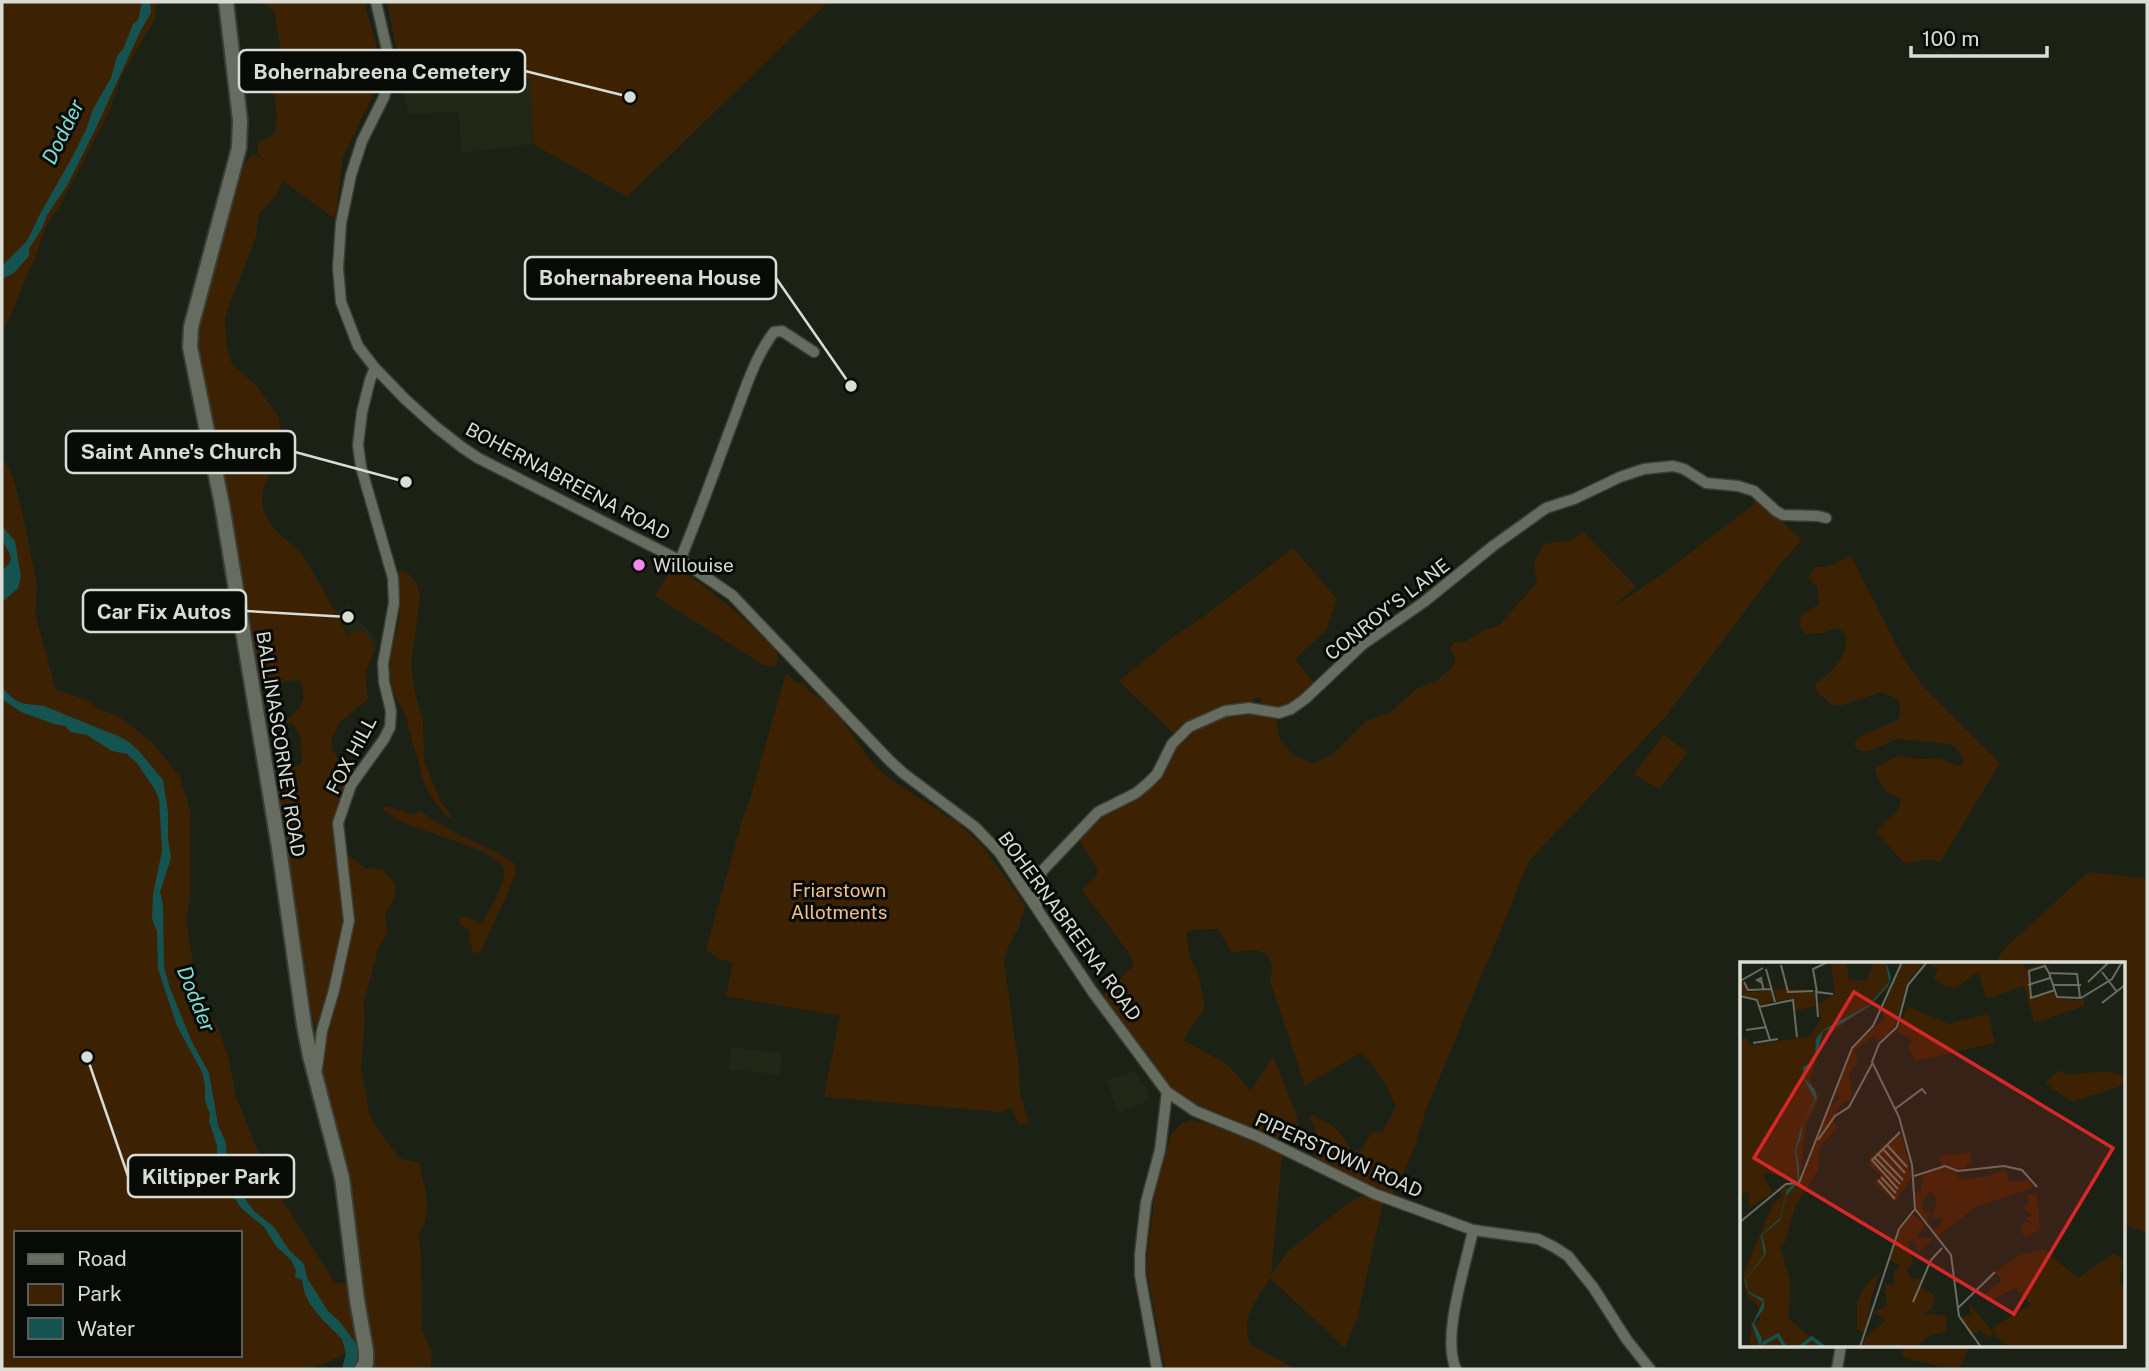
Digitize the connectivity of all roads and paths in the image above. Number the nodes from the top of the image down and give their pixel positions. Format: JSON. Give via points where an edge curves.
{"nodes":[{"id":1,"x":226,"y":2,"type":"edge"},
{"id":2,"x":376,"y":2,"type":"edge"},
{"id":3,"x":814,"y":352,"type":"dead end"},
{"id":4,"x":375,"y":368,"type":"junction"},
{"id":5,"x":1826,"y":518,"type":"dead end"},
{"id":6,"x":680,"y":560,"type":"junction"},
{"id":7,"x":1037,"y":907,"type":"junction"},
{"id":8,"x":316,"y":1079,"type":"junction"},
{"id":9,"x":1167,"y":1092,"type":"junction"},
{"id":10,"x":1473,"y":1230,"type":"junction"},
{"id":11,"x":1841,"y":1346,"type":"edge"},
{"id":12,"x":362,"y":1369,"type":"edge"},
{"id":13,"x":1157,"y":1369,"type":"edge"},
{"id":14,"x":1455,"y":1369,"type":"edge"},
{"id":15,"x":1650,"y":1369,"type":"edge"},
{"id":16,"x":1837,"y":1369,"type":"edge"}],
"edges":[{"from":1,"to":8,"type":"main road","name":"BALLINASCORNEY ROAD","via":[[239,148],[189,339],[222,505]]},
{"from":2,"to":4,"type":"street","name":"BOHERNABREENA ROAD","via":[[388,54],[388,82],[351,175],[338,268],[346,318],[358,346]]},
{"from":3,"to":6,"type":"street","via":[[782,331],[768,340]]},
{"from":4,"to":6,"type":"street","name":"BOHERNABREENA ROAD","via":[[436,427],[478,458]]},
{"from":4,"to":8,"type":"street","name":"FOX HILL","via":[[358,445],[360,467],[393,578],[394,603],[383,664],[391,719],[384,739],[351,785],[338,822],[349,920]]},
{"from":5,"to":7,"type":"street","name":"CONROY'S LANE","via":[[1783,515],[1754,491],[1706,483],[1673,466],[1620,477],[1546,508],[1362,646],[1291,709],[1279,713],[1225,710],[1189,727],[1172,744],[1148,783],[1098,812],[1043,870]]},
{"from":6,"to":7,"type":"street","name":"BOHERNABREENA ROAD","via":[[732,595],[889,760],[988,839]]},
{"from":7,"to":9,"type":"street","name":"BOHERNABREENA ROAD"},
{"from":8,"to":12,"type":"main road","name":"BALLINASCORNEY ROAD","via":[[342,1178],[366,1351]]},
{"from":9,"to":10,"type":"street","name":"PIPERSTOWN ROAD","via":[[1195,1111],[1375,1194]]},
{"from":9,"to":13,"type":"street","via":[[1140,1254]]},
{"from":10,"to":14,"type":"street","via":[[1455,1304],[1450,1349]]},
{"from":10,"to":15,"type":"street","name":"PIPERSTOWN ROAD","via":[[1538,1239],[1567,1256]]},
{"from":11,"to":16,"type":"street"}]}
